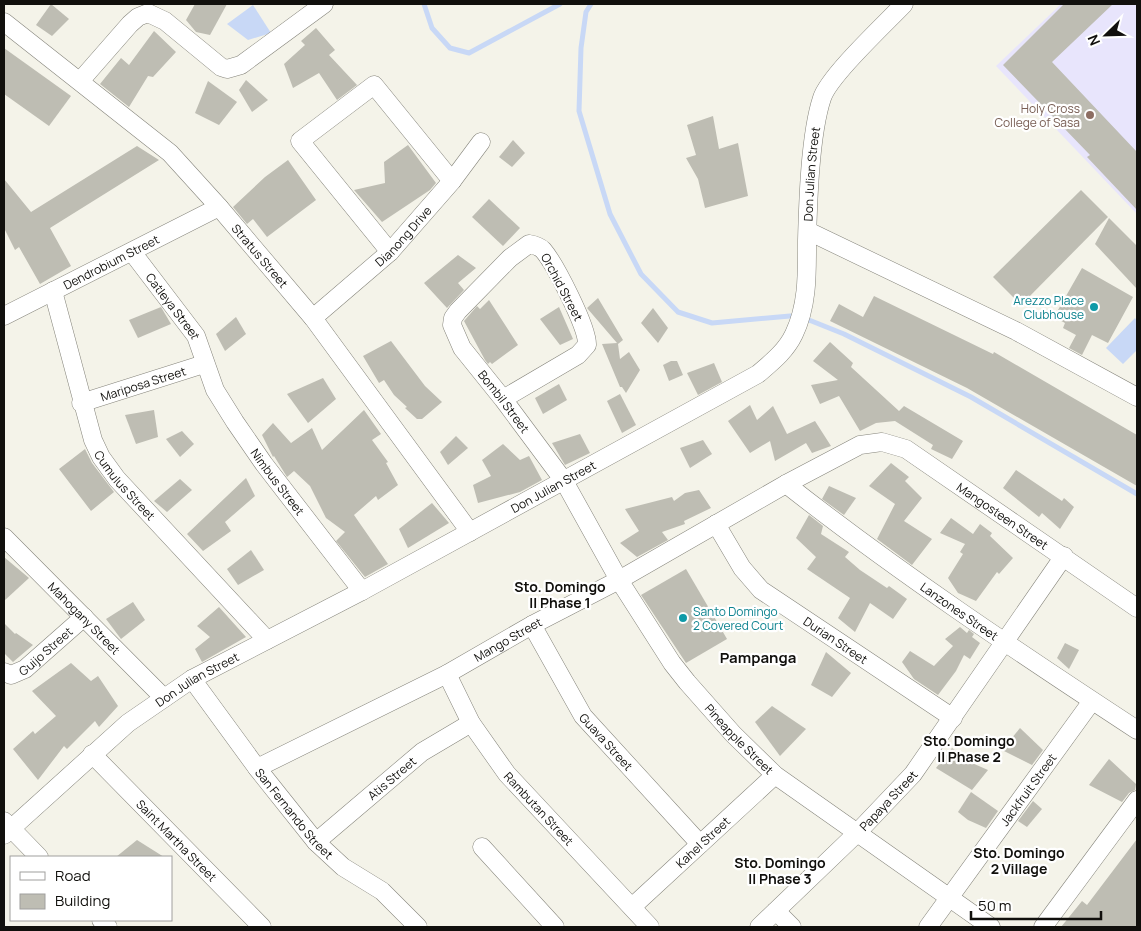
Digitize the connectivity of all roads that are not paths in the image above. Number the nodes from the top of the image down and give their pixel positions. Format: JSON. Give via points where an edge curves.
{"nodes":[{"id":1,"x":324,"y":4,"type":"edge"},
{"id":2,"x":904,"y":4,"type":"edge"},
{"id":3,"x":4,"y":22,"type":"edge"},
{"id":4,"x":81,"y":80,"type":"junction"},
{"id":5,"x":481,"y":142,"type":"dead end"},
{"id":6,"x":452,"y":180,"type":"junction"},
{"id":7,"x":219,"y":207,"type":"junction"},
{"id":8,"x":808,"y":231,"type":"junction"},
{"id":9,"x":132,"y":252,"type":"junction"},
{"id":10,"x":390,"y":252,"type":"junction"},
{"id":11,"x":53,"y":291,"type":"junction"},
{"id":12,"x":4,"y":316,"type":"edge"},
{"id":13,"x":313,"y":318,"type":"junction"},
{"id":14,"x":453,"y":318,"type":"joint"},
{"id":15,"x":204,"y":364,"type":"junction"},
{"id":16,"x":1136,"y":395,"type":"edge"},
{"id":17,"x":503,"y":399,"type":"junction"},
{"id":18,"x":81,"y":403,"type":"junction"},
{"id":19,"x":860,"y":445,"type":"joint"},
{"id":20,"x":564,"y":481,"type":"junction"},
{"id":21,"x":786,"y":484,"type":"junction"},
{"id":22,"x":716,"y":524,"type":"junction"},
{"id":23,"x":470,"y":532,"type":"junction"},
{"id":24,"x":4,"y":536,"type":"edge"},
{"id":25,"x":1064,"y":556,"type":"junction"},
{"id":26,"x":619,"y":580,"type":"junction"},
{"id":27,"x":362,"y":590,"type":"junction"},
{"id":28,"x":1137,"y":608,"type":"edge"},
{"id":29,"x":84,"y":617,"type":"junction"},
{"id":30,"x":532,"y":625,"type":"junction"},
{"id":31,"x":267,"y":640,"type":"junction"},
{"id":32,"x":1005,"y":642,"type":"junction"},
{"id":33,"x":4,"y":672,"type":"edge"},
{"id":34,"x":447,"y":674,"type":"junction"},
{"id":35,"x":192,"y":679,"type":"junction"},
{"id":36,"x":164,"y":698,"type":"junction"},
{"id":37,"x":1092,"y":700,"type":"junction"},
{"id":38,"x":953,"y":718,"type":"junction"},
{"id":39,"x":472,"y":722,"type":"junction"},
{"id":40,"x":1137,"y":730,"type":"edge"},
{"id":41,"x":92,"y":754,"type":"junction"},
{"id":42,"x":257,"y":768,"type":"junction"},
{"id":43,"x":775,"y":775,"type":"junction"},
{"id":44,"x":1137,"y":800,"type":"edge"},
{"id":45,"x":6,"y":828,"type":"edge"},
{"id":46,"x":856,"y":834,"type":"junction"},
{"id":47,"x":316,"y":842,"type":"junction"},
{"id":48,"x":700,"y":844,"type":"junction"},
{"id":49,"x":482,"y":847,"type":"dead end"},
{"id":50,"x":39,"y":856,"type":"edge"},
{"id":51,"x":950,"y":899,"type":"junction"},
{"id":52,"x":632,"y":907,"type":"junction"},
{"id":53,"x":776,"y":911,"type":"junction"},
{"id":54,"x":262,"y":927,"type":"edge"},
{"id":55,"x":418,"y":927,"type":"edge"},
{"id":56,"x":555,"y":927,"type":"edge"},
{"id":57,"x":650,"y":927,"type":"edge"},
{"id":58,"x":759,"y":927,"type":"edge"},
{"id":59,"x":792,"y":927,"type":"edge"},
{"id":60,"x":928,"y":927,"type":"edge"},
{"id":61,"x":991,"y":927,"type":"edge"},
{"id":62,"x":1043,"y":927,"type":"edge"}],
"edges":[{"from":1,"to":4,"type":"street","via":[[241,65],[227,69],[165,21],[148,13],[130,24]]},
{"from":2,"to":8,"type":"street","name":"Don Julian Street","via":[[832,80],[822,95],[813,153]]},
{"from":3,"to":4,"type":"street","name":"Stratus Street"},
{"from":4,"to":7,"type":"street","name":"Stratus Street","via":[[170,153]]},
{"from":5,"to":6,"type":"street","name":"Dianong Drive"},
{"from":6,"to":10,"type":"street","name":"Dianong Drive"},
{"from":6,"to":10,"type":"street","via":[[374,85],[300,141]]},
{"from":7,"to":9,"type":"street","name":"Dendrobium Street"},
{"from":7,"to":13,"type":"street","name":"Stratus Street"},
{"from":8,"to":16,"type":"street","via":[[1016,331]]},
{"from":8,"to":20,"type":"street","name":"Don Julian Street","via":[[803,309],[794,335],[780,355],[758,374]]},
{"from":9,"to":11,"type":"street","name":"Dendrobium Street"},
{"from":9,"to":15,"type":"street","name":"Catleya Street","via":[[191,328],[202,348]]},
{"from":10,"to":13,"type":"street","name":"Dianong Drive"},
{"from":11,"to":12,"type":"street","name":"Dendrobium Street"},
{"from":11,"to":18,"type":"street","name":"Cumulus Street"},
{"from":13,"to":23,"type":"street","name":"Stratus Street"},
{"from":14,"to":17,"type":"street","name":"Bombil Street","via":[[454,332],[462,348]]},
{"from":14,"to":17,"type":"street","name":"Orchid Street","via":[[510,258],[529,244],[535,245],[549,258],[582,323],[587,345],[578,355]]},
{"from":15,"to":18,"type":"street","name":"Mariposa Street"},
{"from":15,"to":27,"type":"street","name":"Nimbus Street","via":[[215,390],[244,436]]},
{"from":17,"to":20,"type":"street","name":"Bombil Street"},
{"from":18,"to":31,"type":"street","name":"Cumulus Street","via":[[92,440],[117,479]]},
{"from":19,"to":21,"type":"street","name":"Mango Street"},
{"from":19,"to":25,"type":"street","name":"Mangosteen Street","via":[[882,442],[906,449]]},
{"from":20,"to":23,"type":"street","name":"Don Julian Street"},
{"from":20,"to":26,"type":"street","name":"Pineapple Street"},
{"from":21,"to":22,"type":"street","name":"Mango Street"},
{"from":21,"to":32,"type":"street","name":"Lanzones Street","via":[[849,533]]},
{"from":22,"to":26,"type":"street","name":"Mango Street"},
{"from":22,"to":38,"type":"street","name":"Durian Street","via":[[742,568],[761,590]]},
{"from":23,"to":27,"type":"street","name":"Don Julian Street"},
{"from":24,"to":29,"type":"street","name":"Mahogany Street"},
{"from":25,"to":28,"type":"street","name":"Mangosteen Street"},
{"from":25,"to":32,"type":"street","name":"Papaya Street"},
{"from":26,"to":30,"type":"street","name":"Mango Street"},
{"from":26,"to":43,"type":"street","name":"Pineapple Street","via":[[682,676],[732,734]]},
{"from":27,"to":31,"type":"street","name":"Don Julian Street"},
{"from":29,"to":33,"type":"street","name":"Guijo Street","via":[[25,669],[11,675]]},
{"from":29,"to":36,"type":"street","name":"Mahogany Street"},
{"from":30,"to":34,"type":"street","name":"Mango Street"},
{"from":30,"to":48,"type":"street","name":"Guava Street","via":[[583,716]]},
{"from":31,"to":35,"type":"street","name":"Don Julian Street"},
{"from":32,"to":37,"type":"street","name":"Lanzones Street"},
{"from":32,"to":38,"type":"street","name":"Papaya Street"},
{"from":34,"to":39,"type":"street","name":"Rambutan Street"},
{"from":34,"to":42,"type":"street","name":"Mango Street"},
{"from":35,"to":36,"type":"street","name":"Don Julian Street"},
{"from":35,"to":42,"type":"street","name":"San Fernando Street"},
{"from":36,"to":41,"type":"street","name":"Don Julian Street"},
{"from":37,"to":40,"type":"street","name":"Lanzones Street"},
{"from":37,"to":51,"type":"street","name":"Jackfruit Street"},
{"from":38,"to":46,"type":"street","name":"Papaya Street","via":[[913,774]]},
{"from":39,"to":47,"type":"street","name":"Atis Street","via":[[422,752]]},
{"from":39,"to":52,"type":"street","name":"Rambutan Street","via":[[507,774]]},
{"from":41,"to":45,"type":"street","name":"Don Julian Street"},
{"from":41,"to":54,"type":"street","name":"Saint Martha Street"},
{"from":42,"to":47,"type":"street","name":"San Fernando Street"},
{"from":43,"to":46,"type":"street","name":"Pineapple Street"},
{"from":43,"to":48,"type":"street","name":"Kahel Street"},
{"from":44,"to":62,"type":"street"},
{"from":45,"to":50,"type":"street"},
{"from":46,"to":51,"type":"street","name":"Pineapple Street"},
{"from":46,"to":53,"type":"street","name":"Papaya Street"},
{"from":47,"to":55,"type":"street","name":"San Fernando Street","via":[[343,867],[382,891]]},
{"from":48,"to":52,"type":"street","name":"Kahel Street"},
{"from":49,"to":56,"type":"street"},
{"from":51,"to":60,"type":"street","name":"Jackfruit Street"},
{"from":51,"to":61,"type":"street","name":"Pineapple Street"},
{"from":52,"to":57,"type":"street","name":"Rambutan Street"},
{"from":53,"to":58,"type":"street","name":"Papaya Street"},
{"from":53,"to":59,"type":"street"}]}
